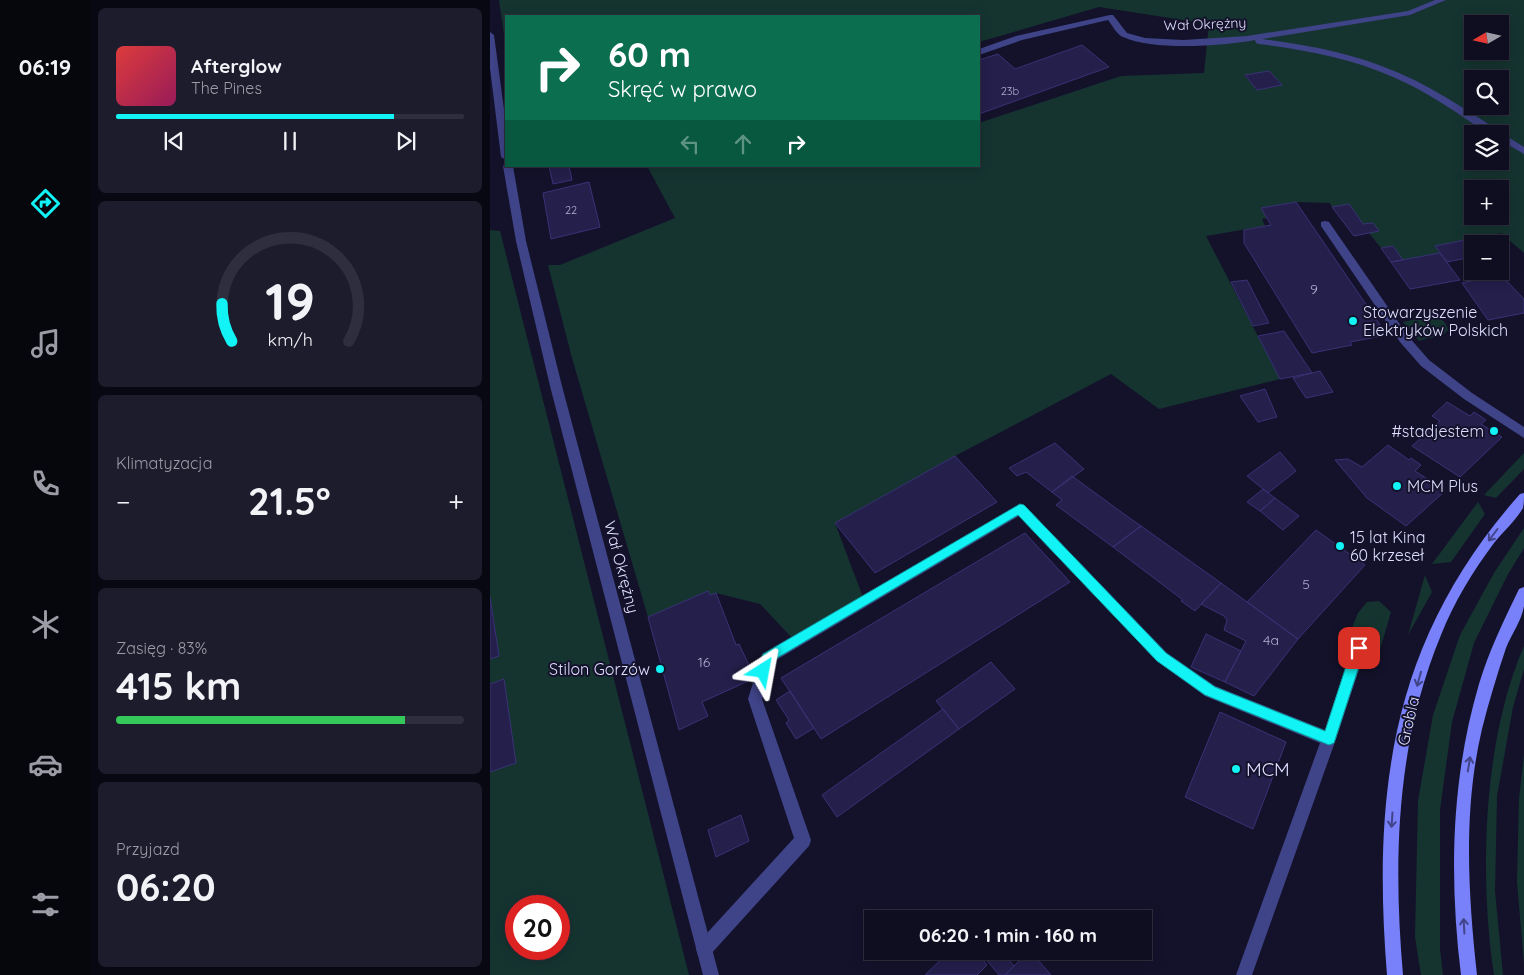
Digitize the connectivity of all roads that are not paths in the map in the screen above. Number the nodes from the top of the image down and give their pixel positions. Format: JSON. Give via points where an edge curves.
{"nodes":[{"id":1,"x":1442,"y":0,"type":"edge"},
{"id":2,"x":490,"y":36,"type":"edge"},
{"id":3,"x":1247,"y":39,"type":"junction"},
{"id":4,"x":980,"y":52,"type":"edge"},
{"id":5,"x":1481,"y":125,"type":"edge"},
{"id":6,"x":1509,"y":142,"type":"edge"},
{"id":7,"x":505,"y":147,"type":"edge"},
{"id":8,"x":1524,"y":151,"type":"edge"},
{"id":9,"x":508,"y":167,"type":"edge"},
{"id":10,"x":1325,"y":224,"type":"dead end"},
{"id":11,"x":1524,"y":433,"type":"edge"},
{"id":12,"x":1524,"y":498,"type":"edge"},
{"id":13,"x":1524,"y":593,"type":"edge"},
{"id":14,"x":1359,"y":648,"type":"dead end"},
{"id":15,"x":1329,"y":739,"type":"junction"},
{"id":16,"x":704,"y":949,"type":"junction"},
{"id":17,"x":711,"y":975,"type":"edge"},
{"id":18,"x":1244,"y":975,"type":"edge"},
{"id":19,"x":1395,"y":975,"type":"edge"},
{"id":20,"x":1468,"y":975,"type":"edge"}],
"edges":[{"from":1,"to":3,"type":"street","name":"Wał Okrężny","via":[[1410,12]]},
{"from":2,"to":7,"type":"street"},
{"from":3,"to":4,"type":"street","name":"Wał Okrężny","via":[[1183,44],[1144,41],[1124,35],[1110,17],[1019,38]]},
{"from":3,"to":5,"type":"street","via":[[1332,53],[1396,75]]},
{"from":6,"to":8,"type":"street"},
{"from":9,"to":16,"type":"street","name":"Wał Okrężny","via":[[521,241],[556,386]]},
{"from":10,"to":11,"type":"street","via":[[1404,340],[1425,364]]},
{"from":12,"to":19,"type":"main road","name":"Grobla","one_way":true,"via":[[1480,552],[1456,590],[1424,662],[1409,711],[1395,782],[1391,835],[1390,896]]},
{"from":20,"to":13,"type":"main road","one_way":true,"via":[[1462,882],[1466,780],[1476,718],[1490,670],[1508,622]]},
{"from":14,"to":15,"type":"street"},
{"from":15,"to":16,"type":"street","via":[[1210,691],[1162,657],[1020,509],[767,658],[755,699],[803,840]]},
{"from":15,"to":18,"type":"street"},
{"from":16,"to":17,"type":"street","name":"Wał Okrężny"}]}
